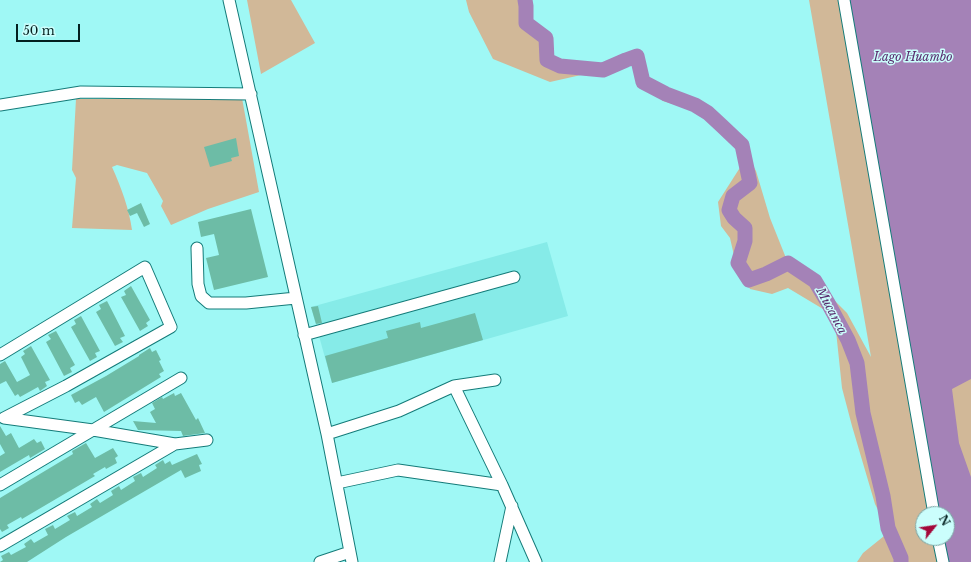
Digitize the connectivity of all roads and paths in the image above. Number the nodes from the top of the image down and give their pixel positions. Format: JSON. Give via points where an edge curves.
{"nodes":[{"id":1,"x":229,"y":0,"type":"edge"},
{"id":2,"x":844,"y":0,"type":"edge"},
{"id":3,"x":250,"y":94,"type":"junction"},
{"id":4,"x":0,"y":105,"type":"edge"},
{"id":5,"x":197,"y":248,"type":"dead end"},
{"id":6,"x":514,"y":277,"type":"dead end"},
{"id":7,"x":296,"y":298,"type":"junction"},
{"id":8,"x":304,"y":335,"type":"junction"},
{"id":9,"x":0,"y":355,"type":"edge"},
{"id":10,"x":181,"y":378,"type":"dead end"},
{"id":11,"x":495,"y":380,"type":"dead end"},
{"id":12,"x":454,"y":386,"type":"junction"},
{"id":13,"x":2,"y":419,"type":"edge"},
{"id":14,"x":93,"y":430,"type":"junction"},
{"id":15,"x":327,"y":434,"type":"junction"},
{"id":16,"x":207,"y":440,"type":"dead end"},
{"id":17,"x":175,"y":444,"type":"junction"},
{"id":18,"x":337,"y":483,"type":"junction"},
{"id":19,"x":0,"y":485,"type":"edge"},
{"id":20,"x":502,"y":485,"type":"junction"},
{"id":21,"x":512,"y":506,"type":"junction"},
{"id":22,"x":933,"y":506,"type":"edge"},
{"id":23,"x":0,"y":545,"type":"edge"},
{"id":24,"x":940,"y":546,"type":"edge"},
{"id":25,"x":351,"y":557,"type":"edge"},
{"id":26,"x":320,"y":562,"type":"edge"},
{"id":27,"x":500,"y":562,"type":"edge"},
{"id":28,"x":536,"y":562,"type":"edge"},
{"id":29,"x":943,"y":562,"type":"edge"}],
"edges":[{"from":1,"to":3,"type":"street"},
{"from":2,"to":22,"type":"street"},
{"from":3,"to":4,"type":"street","via":[[82,92]]},
{"from":3,"to":7,"type":"street"},
{"from":5,"to":7,"type":"street","via":[[198,284],[201,296],[209,303],[246,303]]},
{"from":6,"to":8,"type":"street"},
{"from":7,"to":8,"type":"street"},
{"from":8,"to":15,"type":"street"},
{"from":9,"to":13,"type":"street","via":[[145,267],[170,327]]},
{"from":10,"to":14,"type":"street"},
{"from":11,"to":12,"type":"street"},
{"from":12,"to":15,"type":"street","via":[[399,411]]},
{"from":12,"to":20,"type":"street"},
{"from":13,"to":14,"type":"street"},
{"from":14,"to":17,"type":"street"},
{"from":14,"to":19,"type":"street"},
{"from":15,"to":18,"type":"street"},
{"from":16,"to":17,"type":"street"},
{"from":17,"to":23,"type":"street"},
{"from":18,"to":20,"type":"street","via":[[398,470]]},
{"from":18,"to":25,"type":"street"},
{"from":20,"to":21,"type":"street"},
{"from":21,"to":27,"type":"street"},
{"from":21,"to":28,"type":"street"},
{"from":24,"to":29,"type":"street"},
{"from":25,"to":26,"type":"street"}]}
